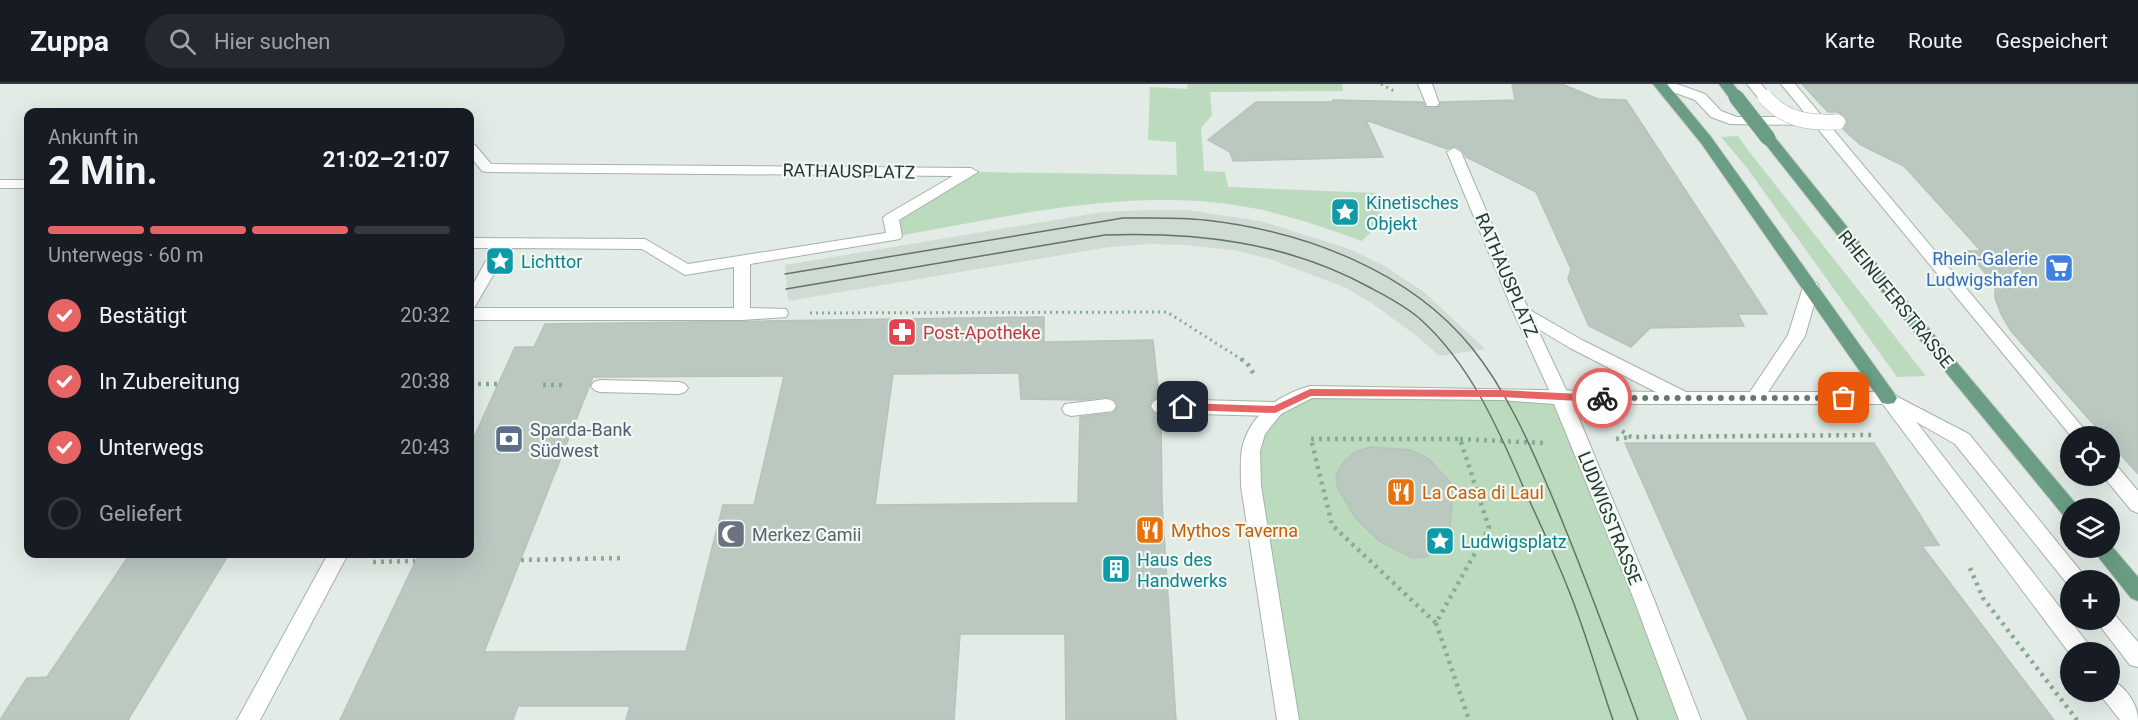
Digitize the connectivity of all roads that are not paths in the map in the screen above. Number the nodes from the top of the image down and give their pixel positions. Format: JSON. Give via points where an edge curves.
{"nodes":[{"id":1,"x":1425,"y":84,"type":"edge"},
{"id":2,"x":1662,"y":84,"type":"edge"},
{"id":3,"x":1726,"y":84,"type":"edge"},
{"id":4,"x":1754,"y":84,"type":"edge"},
{"id":5,"x":1788,"y":84,"type":"edge"},
{"id":6,"x":1432,"y":103,"type":"dead end"},
{"id":7,"x":1831,"y":121,"type":"junction"},
{"id":8,"x":1454,"y":152,"type":"dead end"},
{"id":9,"x":474,"y":153,"type":"edge"},
{"id":10,"x":0,"y":184,"type":"edge"},
{"id":11,"x":24,"y":184,"type":"edge"},
{"id":12,"x":474,"y":243,"type":"edge"},
{"id":13,"x":504,"y":243,"type":"junction"},
{"id":14,"x":742,"y":261,"type":"junction"},
{"id":15,"x":1810,"y":287,"type":"junction"},
{"id":16,"x":474,"y":297,"type":"edge"},
{"id":17,"x":1521,"y":311,"type":"junction"},
{"id":18,"x":780,"y":313,"type":"road end"},
{"id":19,"x":474,"y":314,"type":"edge"},
{"id":20,"x":742,"y":314,"type":"junction"},
{"id":21,"x":600,"y":386,"type":"dead end"},
{"id":22,"x":679,"y":388,"type":"dead end"},
{"id":23,"x":1561,"y":398,"type":"junction"},
{"id":24,"x":1685,"y":398,"type":"junction"},
{"id":25,"x":1755,"y":398,"type":"junction"},
{"id":26,"x":1888,"y":398,"type":"junction"},
{"id":27,"x":1107,"y":406,"type":"dead end"},
{"id":28,"x":1160,"y":406,"type":"dead end"},
{"id":29,"x":1071,"y":409,"type":"dead end"},
{"id":30,"x":1275,"y":410,"type":"junction"},
{"id":31,"x":2073,"y":426,"type":"edge"},
{"id":32,"x":2120,"y":484,"type":"edge"},
{"id":33,"x":2060,"y":498,"type":"edge"},
{"id":34,"x":2138,"y":505,"type":"edge"},
{"id":35,"x":336,"y":558,"type":"edge"},
{"id":36,"x":2109,"y":558,"type":"edge"},
{"id":37,"x":2068,"y":570,"type":"edge"},
{"id":38,"x":2138,"y":592,"type":"edge"},
{"id":39,"x":2115,"y":630,"type":"edge"},
{"id":40,"x":2073,"y":642,"type":"edge"},
{"id":41,"x":2138,"y":658,"type":"edge"},
{"id":42,"x":2119,"y":702,"type":"edge"},
{"id":43,"x":248,"y":720,"type":"edge"},
{"id":44,"x":1288,"y":720,"type":"edge"},
{"id":45,"x":1690,"y":720,"type":"edge"},
{"id":46,"x":2134,"y":720,"type":"edge"}],
"edges":[{"from":1,"to":6,"type":"street"},
{"from":2,"to":7,"type":"street","via":[[1700,97],[1716,114],[1735,121]]},
{"from":2,"to":15,"type":"main road"},
{"from":3,"to":33,"type":"main road","name":"RHEINUFERSTRASSE","bridge":true},
{"from":4,"to":7,"type":"street","bridge":true,"via":[[1774,109],[1796,120]]},
{"from":5,"to":7,"type":"street"},
{"from":7,"to":31,"type":"street"},
{"from":8,"to":17,"type":"street","name":"RATHAUSPLATZ"},
{"from":9,"to":14,"type":"street","name":"RATHAUSPLATZ","via":[[487,168],[971,172],[891,218],[894,237]]},
{"from":10,"to":11,"type":"street"},
{"from":12,"to":13,"type":"street","name":"RATHAUSPLATZ"},
{"from":13,"to":14,"type":"street","name":"RATHAUSPLATZ","via":[[645,244],[685,270]]},
{"from":13,"to":16,"type":"street"},
{"from":14,"to":20,"type":"street"},
{"from":15,"to":25,"type":"street","via":[[1796,336]]},
{"from":15,"to":26,"type":"main road"},
{"from":17,"to":23,"type":"street","name":"RATHAUSPLATZ"},
{"from":17,"to":24,"type":"street","via":[[1576,344]]},
{"from":18,"to":20,"type":"street"},
{"from":19,"to":20,"type":"street"},
{"from":21,"to":22,"type":"street"},
{"from":23,"to":24,"type":"street"},
{"from":23,"to":30,"type":"street","via":[[1310,392]]},
{"from":23,"to":45,"type":"street","name":"LUDWIGSTRASSE"},
{"from":24,"to":25,"type":"street"},
{"from":25,"to":26,"type":"street"},
{"from":26,"to":37,"type":"street","via":[[1962,439]]},
{"from":26,"to":40,"type":"street"},
{"from":27,"to":29,"type":"street"},
{"from":28,"to":30,"type":"street"},
{"from":30,"to":44,"type":"street","via":[[1256,432],[1251,451],[1251,486]]},
{"from":32,"to":34,"type":"street"},
{"from":35,"to":43,"type":"street"},
{"from":36,"to":38,"type":"main road"},
{"from":39,"to":41,"type":"street"},
{"from":42,"to":46,"type":"street"}]}
